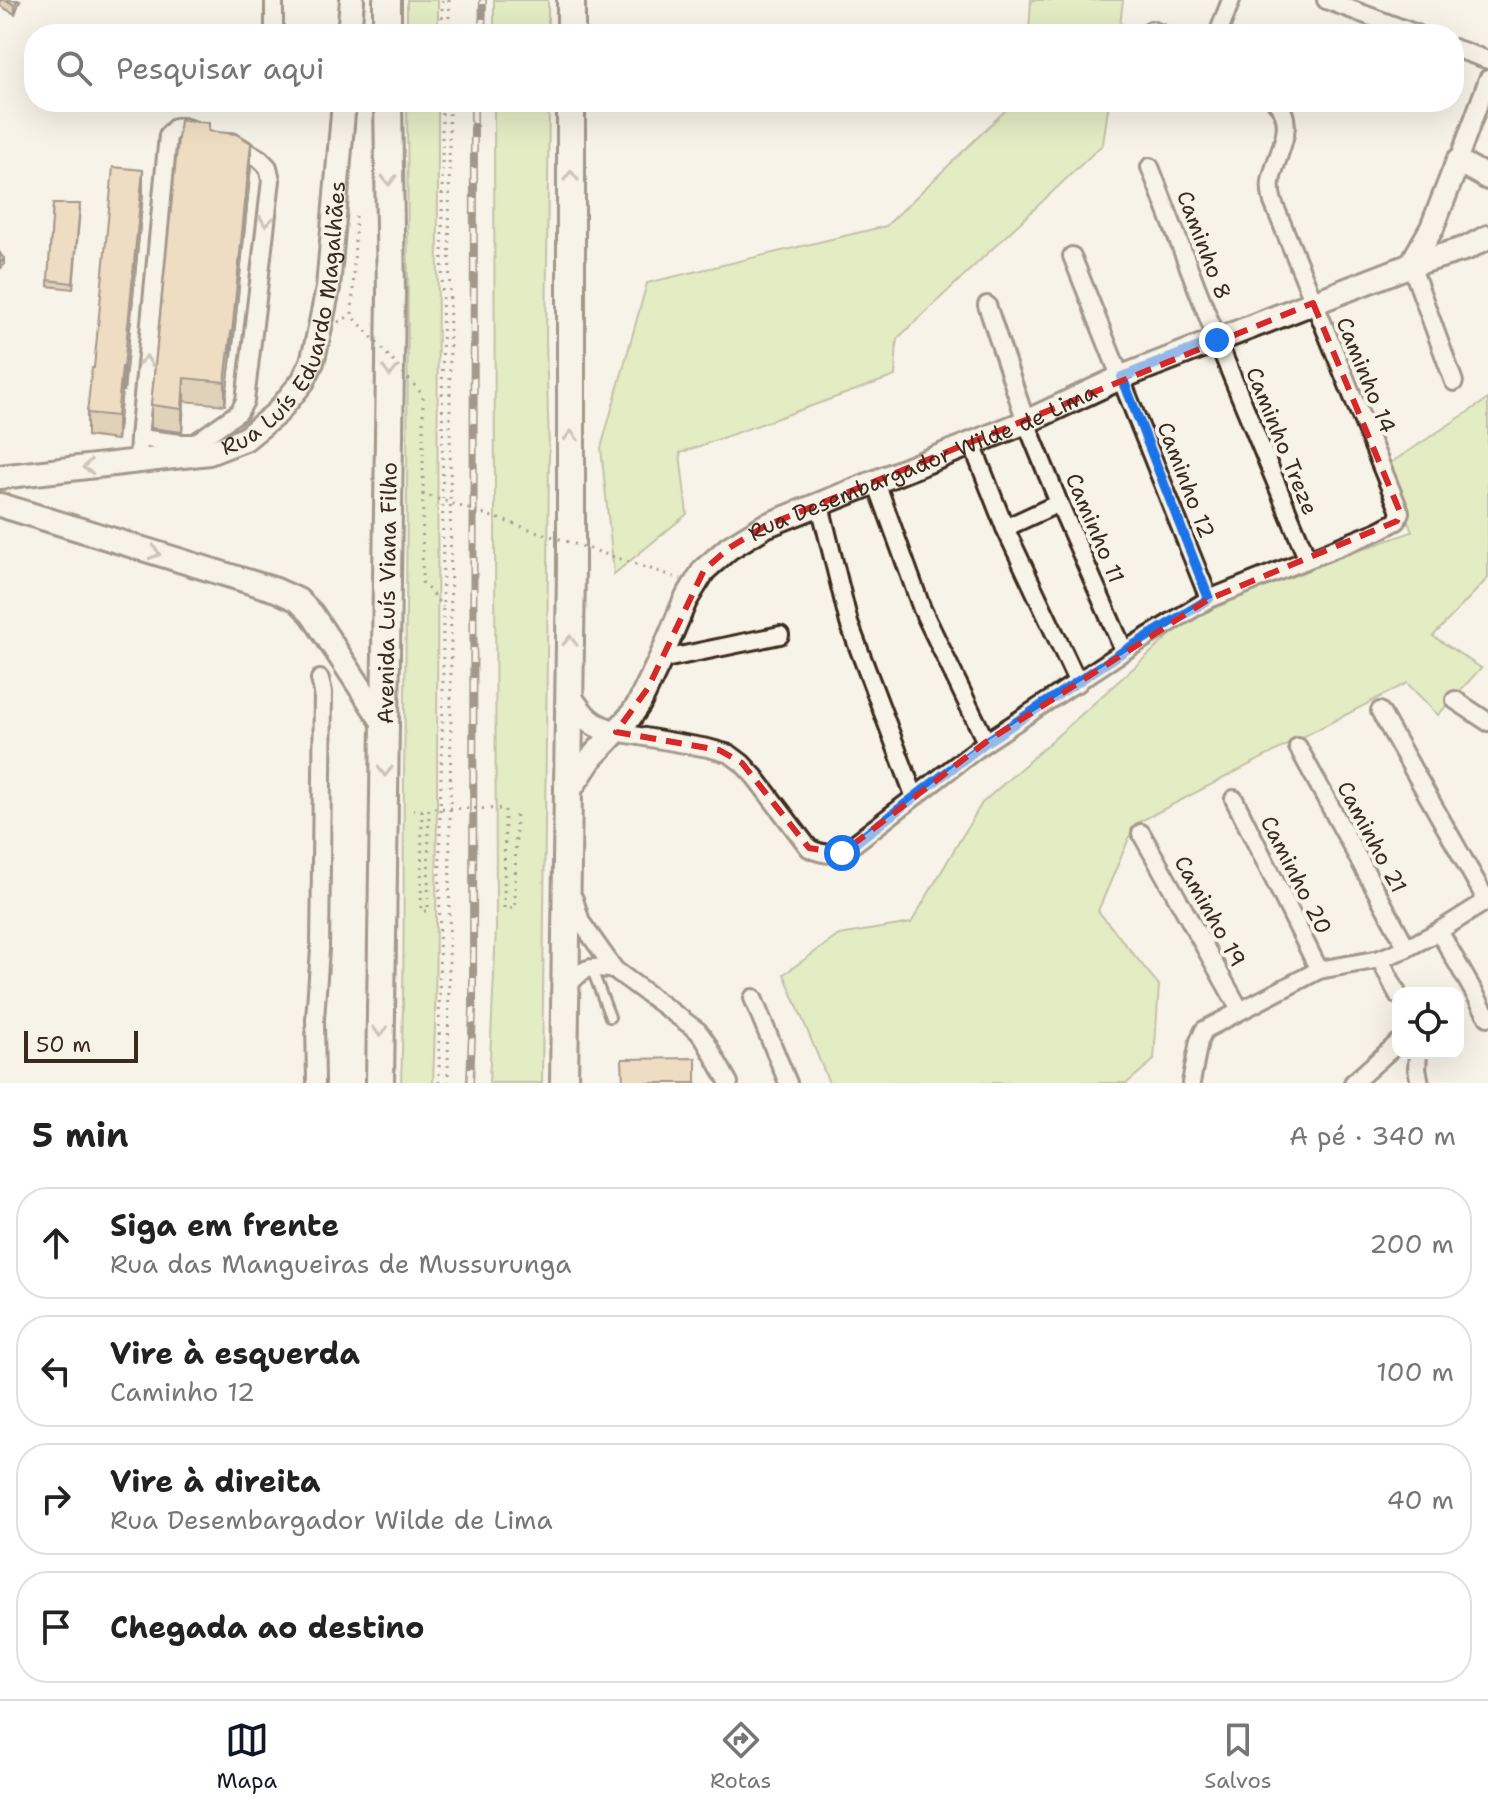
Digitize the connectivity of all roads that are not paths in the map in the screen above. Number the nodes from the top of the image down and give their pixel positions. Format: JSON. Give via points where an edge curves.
{"nodes":[{"id":1,"x":274,"y":0,"type":"edge"},
{"id":2,"x":352,"y":0,"type":"edge"},
{"id":3,"x":387,"y":0,"type":"edge"},
{"id":4,"x":571,"y":0,"type":"edge"},
{"id":5,"x":1231,"y":0,"type":"edge"},
{"id":6,"x":1326,"y":0,"type":"edge"},
{"id":7,"x":274,"y":24,"type":"edge"},
{"id":8,"x":350,"y":24,"type":"edge"},
{"id":9,"x":387,"y":24,"type":"edge"},
{"id":10,"x":571,"y":24,"type":"edge"},
{"id":11,"x":1222,"y":24,"type":"edge"},
{"id":12,"x":1390,"y":24,"type":"edge"},
{"id":13,"x":1464,"y":52,"type":"edge"},
{"id":14,"x":1488,"y":60,"type":"edge"},
{"id":15,"x":1488,"y":79,"type":"edge"},
{"id":16,"x":343,"y":112,"type":"edge"},
{"id":17,"x":388,"y":112,"type":"edge"},
{"id":18,"x":571,"y":112,"type":"edge"},
{"id":19,"x":1284,"y":112,"type":"edge"},
{"id":20,"x":1458,"y":161,"type":"junction"},
{"id":21,"x":1150,"y":167,"type":"dead end"},
{"id":22,"x":1488,"y":178,"type":"edge"},
{"id":23,"x":1432,"y":228,"type":"junction"},
{"id":24,"x":1488,"y":237,"type":"edge"},
{"id":25,"x":1461,"y":250,"type":"junction"},
{"id":26,"x":1072,"y":256,"type":"dead end"},
{"id":27,"x":1411,"y":265,"type":"junction"},
{"id":28,"x":1313,"y":303,"type":"junction"},
{"id":29,"x":987,"y":305,"type":"dead end"},
{"id":30,"x":1217,"y":340,"type":"junction"},
{"id":31,"x":1122,"y":377,"type":"junction"},
{"id":32,"x":1454,"y":382,"type":"dead end"},
{"id":33,"x":1026,"y":422,"type":"junction"},
{"id":34,"x":972,"y":444,"type":"junction"},
{"id":35,"x":138,"y":450,"type":"junction"},
{"id":36,"x":0,"y":477,"type":"edge"},
{"id":37,"x":876,"y":482,"type":"junction"},
{"id":38,"x":1059,"y":503,"type":"junction"},
{"id":39,"x":0,"y":505,"type":"edge"},
{"id":40,"x":820,"y":505,"type":"junction"},
{"id":41,"x":1005,"y":528,"type":"junction"},
{"id":42,"x":1307,"y":558,"type":"junction"},
{"id":43,"x":1209,"y":599,"type":"junction"},
{"id":44,"x":780,"y":635,"type":"dead end"},
{"id":45,"x":1124,"y":651,"type":"junction"},
{"id":46,"x":340,"y":657,"type":"junction"},
{"id":47,"x":660,"y":660,"type":"junction"},
{"id":48,"x":1078,"y":683,"type":"junction"},
{"id":49,"x":569,"y":695,"type":"junction"},
{"id":50,"x":1455,"y":700,"type":"dead end"},
{"id":51,"x":1380,"y":711,"type":"dead end"},
{"id":52,"x":1488,"y":722,"type":"edge"},
{"id":53,"x":385,"y":725,"type":"junction"},
{"id":54,"x":616,"y":732,"type":"junction"},
{"id":55,"x":986,"y":742,"type":"junction"},
{"id":56,"x":1298,"y":747,"type":"dead end"},
{"id":57,"x":567,"y":794,"type":"junction"},
{"id":58,"x":914,"y":795,"type":"junction"},
{"id":59,"x":1234,"y":799,"type":"dead end"},
{"id":60,"x":1141,"y":833,"type":"dead end"},
{"id":61,"x":566,"y":858,"type":"junction"},
{"id":62,"x":1488,"y":900,"type":"edge"},
{"id":63,"x":1439,"y":931,"type":"junction"},
{"id":64,"x":1407,"y":948,"type":"junction"},
{"id":65,"x":1380,"y":959,"type":"junction"},
{"id":66,"x":591,"y":967,"type":"junction"},
{"id":67,"x":615,"y":970,"type":"junction"},
{"id":68,"x":1319,"y":970,"type":"junction"},
{"id":69,"x":1394,"y":987,"type":"edge"},
{"id":70,"x":564,"y":990,"type":"junction"},
{"id":71,"x":753,"y":998,"type":"dead end"},
{"id":72,"x":1240,"y":1010,"type":"junction"},
{"id":73,"x":610,"y":1017,"type":"dead end"},
{"id":74,"x":1488,"y":1017,"type":"edge"},
{"id":75,"x":1392,"y":1048,"type":"edge"},
{"id":76,"x":1418,"y":1059,"type":"edge"},
{"id":77,"x":316,"y":1083,"type":"edge"},
{"id":78,"x":380,"y":1083,"type":"edge"},
{"id":79,"x":564,"y":1083,"type":"edge"},
{"id":80,"x":729,"y":1083,"type":"edge"},
{"id":81,"x":788,"y":1083,"type":"edge"},
{"id":82,"x":1191,"y":1083,"type":"edge"},
{"id":83,"x":1353,"y":1083,"type":"edge"},
{"id":84,"x":1420,"y":1083,"type":"edge"}],
"edges":[{"from":1,"to":7,"type":"street"},
{"from":2,"to":8,"type":"main road"},
{"from":3,"to":9,"type":"highway"},
{"from":4,"to":10,"type":"highway"},
{"from":5,"to":11,"type":"street"},
{"from":6,"to":12,"type":"street"},
{"from":13,"to":14,"type":"street"},
{"from":15,"to":20,"type":"street"},
{"from":16,"to":35,"type":"main road","name":"Rua Luís Eduardo Magalhães","via":[[328,288],[303,381],[277,413],[245,439],[209,453]]},
{"from":17,"to":53,"type":"highway","name":"Avenida Luís Viana Filho","one_way":true},
{"from":49,"to":18,"type":"highway","one_way":true},
{"from":19,"to":28,"type":"street","name":"Caminho 14","via":[[1287,129],[1271,192]]},
{"from":20,"to":22,"type":"main road"},
{"from":20,"to":23,"type":"main road"},
{"from":21,"to":30,"type":"street","name":"Caminho 8"},
{"from":23,"to":25,"type":"main road","via":[[1445,245]]},
{"from":23,"to":27,"type":"main road"},
{"from":24,"to":25,"type":"main road","name":"Rua Desembargador Wilde de Lima"},
{"from":25,"to":27,"type":"main road","name":"Rua Desembargador Wilde de Lima"},
{"from":26,"to":31,"type":"street","name":"Caminho 12"},
{"from":27,"to":28,"type":"main road","name":"Rua Desembargador Wilde de Lima"},
{"from":27,"to":32,"type":"street"},
{"from":28,"to":30,"type":"main road","name":"Rua Desembargador Wilde de Lima"},
{"from":28,"to":42,"type":"street","name":"Caminho 14","via":[[1400,512],[1397,521],[1378,531]]},
{"from":29,"to":33,"type":"street","name":"Caminho 11"},
{"from":30,"to":31,"type":"main road","name":"Rua Desembargador Wilde de Lima"},
{"from":30,"to":42,"type":"street","name":"Caminho Treze"},
{"from":31,"to":33,"type":"main road","name":"Rua Desembargador Wilde de Lima"},
{"from":31,"to":43,"type":"street","name":"Caminho 12"},
{"from":33,"to":34,"type":"main road","name":"Rua Desembargador Wilde de Lima"},
{"from":33,"to":38,"type":"street","name":"Caminho 11"},
{"from":34,"to":37,"type":"main road","name":"Rua Desembargador Wilde de Lima"},
{"from":34,"to":41,"type":"street"},
{"from":35,"to":35,"type":"street","one_way":true,"via":[[168,135],[183,127],[233,142],[260,159],[270,173],[245,401],[239,412],[195,443]]},
{"from":35,"to":36,"type":"main road","name":"Rua Luís Eduardo Magalhães","one_way":true},
{"from":37,"to":40,"type":"main road","name":"Rua Desembargador Wilde de Lima"},
{"from":37,"to":55,"type":"street","via":[[922,609]]},
{"from":38,"to":41,"type":"street"},
{"from":38,"to":45,"type":"street","name":"Caminho 11"},
{"from":39,"to":46,"type":"main road","one_way":true,"via":[[287,595],[312,614]]},
{"from":40,"to":47,"type":"main road","name":"Rua Desembargador Wilde de Lima","via":[[765,526],[704,570]]},
{"from":40,"to":58,"type":"street","via":[[856,645]]},
{"from":41,"to":48,"type":"street"},
{"from":42,"to":43,"type":"street"},
{"from":43,"to":45,"type":"street"},
{"from":44,"to":47,"type":"street"},
{"from":45,"to":48,"type":"street"},
{"from":46,"to":53,"type":"main road"},
{"from":46,"to":77,"type":"street","via":[[322,686]]},
{"from":47,"to":54,"type":"main road","name":"Rua Desembargador Wilde de Lima","via":[[639,704]]},
{"from":48,"to":55,"type":"street"},
{"from":49,"to":54,"type":"main road","via":[[593,724]]},
{"from":49,"to":57,"type":"highway"},
{"from":50,"to":52,"type":"street"},
{"from":51,"to":62,"type":"street"},
{"from":53,"to":78,"type":"highway","name":"Avenida Luís Viana Filho","one_way":true},
{"from":54,"to":57,"type":"main road","name":"Rua Desembargador Wilde de Lima"},
{"from":54,"to":58,"type":"street","via":[[730,754],[816,852],[842,853]]},
{"from":55,"to":58,"type":"street"},
{"from":56,"to":64,"type":"street","name":"Caminho 21"},
{"from":57,"to":61,"type":"highway"},
{"from":59,"to":68,"type":"street","name":"Caminho 20"},
{"from":60,"to":72,"type":"street","name":"Caminho 19"},
{"from":61,"to":67,"type":"street","via":[[581,922]]},
{"from":61,"to":70,"type":"highway"},
{"from":62,"to":63,"type":"street"},
{"from":63,"to":64,"type":"street"},
{"from":63,"to":74,"type":"street"},
{"from":64,"to":65,"type":"street"},
{"from":65,"to":68,"type":"street"},
{"from":65,"to":69,"type":"street"},
{"from":66,"to":67,"type":"street"},
{"from":66,"to":70,"type":"street"},
{"from":66,"to":73,"type":"lane"},
{"from":67,"to":80,"type":"street","via":[[698,1031]]},
{"from":68,"to":72,"type":"street"},
{"from":70,"to":79,"type":"highway"},
{"from":71,"to":81,"type":"street"},
{"from":72,"to":82,"type":"street","via":[[1204,1030]]},
{"from":75,"to":83,"type":"street"},
{"from":76,"to":84,"type":"street"}]}
